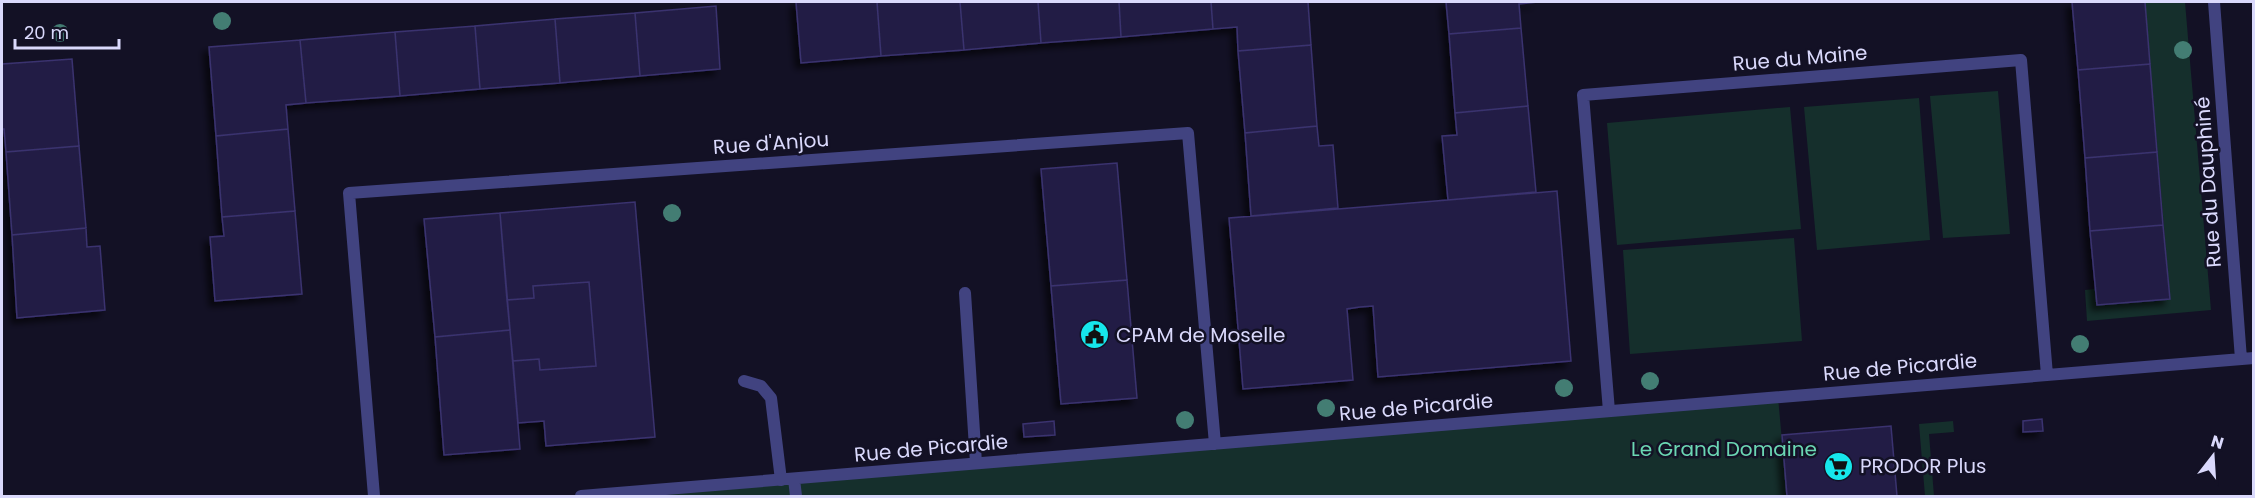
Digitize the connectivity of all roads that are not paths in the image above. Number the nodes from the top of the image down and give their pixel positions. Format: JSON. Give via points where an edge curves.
{"nodes":[{"id":1,"x":2214,"y":2,"type":"edge"},
{"id":2,"x":965,"y":292,"type":"dead end"},
{"id":3,"x":2247,"y":358,"type":"edge"},
{"id":4,"x":2047,"y":375,"type":"junction"},
{"id":5,"x":744,"y":381,"type":"dead end"},
{"id":6,"x":1609,"y":411,"type":"junction"},
{"id":7,"x":1215,"y":444,"type":"junction"},
{"id":8,"x":976,"y":463,"type":"junction"},
{"id":9,"x":794,"y":479,"type":"junction"},
{"id":10,"x":781,"y":480,"type":"junction"},
{"id":11,"x":374,"y":496,"type":"edge"},
{"id":12,"x":581,"y":496,"type":"edge"},
{"id":13,"x":796,"y":496,"type":"edge"}],
"edges":[{"from":1,"to":3,"type":"street","name":"Rue du Dauphiné"},
{"from":2,"to":8,"type":"street"},
{"from":3,"to":4,"type":"street","name":"Rue de Picardie"},
{"from":4,"to":6,"type":"street","name":"Rue de Picardie"},
{"from":4,"to":6,"type":"street","name":"Rue du Maine","via":[[2021,60],[1583,95]]},
{"from":5,"to":10,"type":"street","via":[[761,386],[771,398]]},
{"from":6,"to":7,"type":"street","name":"Rue de Picardie"},
{"from":7,"to":8,"type":"street","name":"Rue de Picardie"},
{"from":7,"to":11,"type":"street","name":"Rue d'Anjou","via":[[1188,133],[349,193]]},
{"from":8,"to":9,"type":"street","name":"Rue de Picardie"},
{"from":9,"to":10,"type":"street","name":"Rue de Picardie"},
{"from":9,"to":13,"type":"street"},
{"from":10,"to":12,"type":"street","name":"Rue de Picardie"}]}
